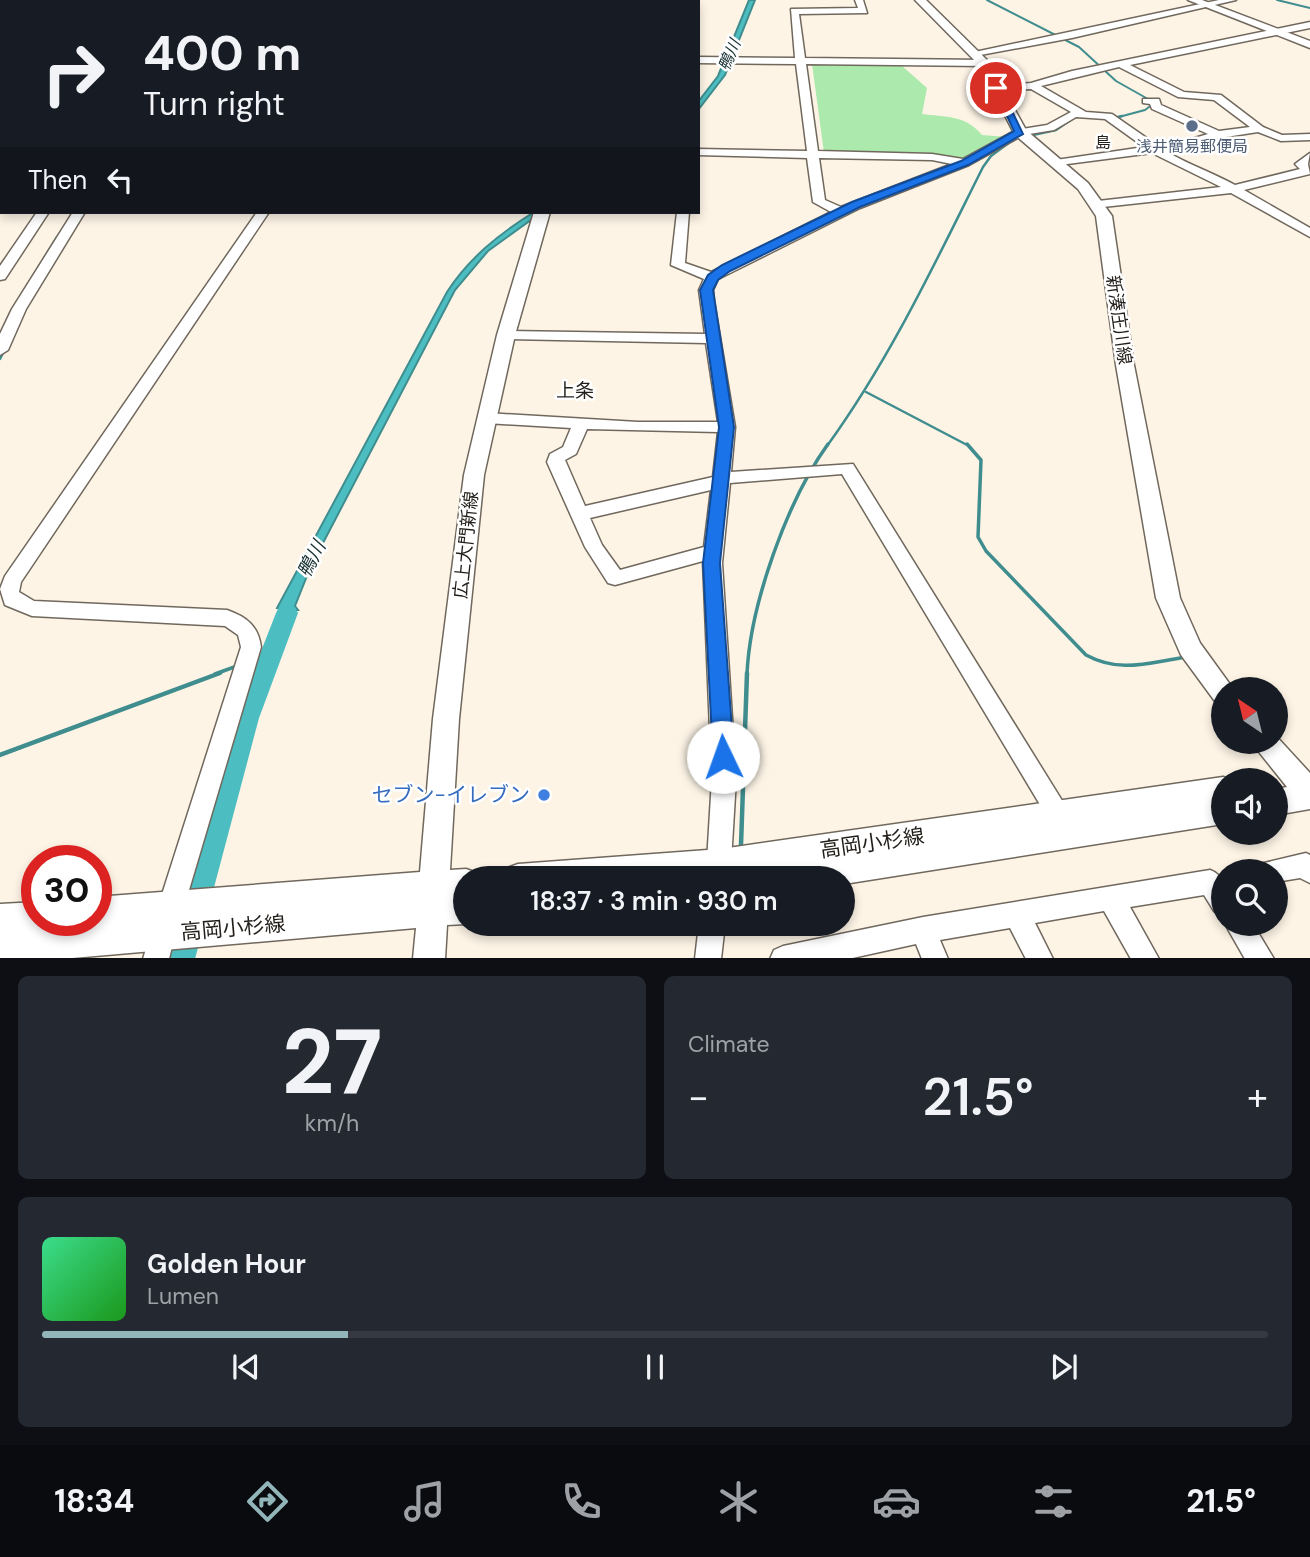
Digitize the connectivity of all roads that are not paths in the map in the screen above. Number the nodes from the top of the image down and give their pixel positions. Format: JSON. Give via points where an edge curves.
{"nodes":[{"id":1,"x":859,"y":0,"type":"edge"},
{"id":2,"x":920,"y":0,"type":"edge"},
{"id":3,"x":1193,"y":0,"type":"edge"},
{"id":4,"x":1232,"y":0,"type":"edge"},
{"id":5,"x":1206,"y":5,"type":"junction"},
{"id":6,"x":1310,"y":25,"type":"edge"},
{"id":7,"x":1275,"y":32,"type":"junction"},
{"id":8,"x":1310,"y":45,"type":"edge"},
{"id":9,"x":979,"y":58,"type":"junction"},
{"id":10,"x":700,"y":60,"type":"edge"},
{"id":11,"x":800,"y":62,"type":"junction"},
{"id":12,"x":1122,"y":65,"type":"junction"},
{"id":13,"x":1033,"y":86,"type":"junction"},
{"id":14,"x":996,"y":88,"type":"junction"},
{"id":15,"x":1182,"y":95,"type":"junction"},
{"id":16,"x":1083,"y":114,"type":"junction"},
{"id":17,"x":1259,"y":129,"type":"junction"},
{"id":18,"x":1020,"y":132,"type":"junction"},
{"id":19,"x":1218,"y":135,"type":"junction"},
{"id":20,"x":1310,"y":137,"type":"edge"},
{"id":21,"x":1157,"y":150,"type":"junction"},
{"id":22,"x":700,"y":152,"type":"edge"},
{"id":23,"x":814,"y":154,"type":"junction"},
{"id":24,"x":1310,"y":156,"type":"edge"},
{"id":25,"x":965,"y":163,"type":"junction"},
{"id":26,"x":1056,"y":164,"type":"junction"},
{"id":27,"x":1234,"y":189,"type":"junction"},
{"id":28,"x":1098,"y":205,"type":"junction"},
{"id":29,"x":841,"y":212,"type":"junction"},
{"id":30,"x":42,"y":214,"type":"edge"},
{"id":31,"x":78,"y":214,"type":"edge"},
{"id":32,"x":262,"y":214,"type":"edge"},
{"id":33,"x":542,"y":214,"type":"edge"},
{"id":34,"x":683,"y":214,"type":"edge"},
{"id":35,"x":1310,"y":233,"type":"edge"},
{"id":36,"x":0,"y":276,"type":"edge"},
{"id":37,"x":712,"y":278,"type":"junction"},
{"id":38,"x":506,"y":335,"type":"junction"},
{"id":39,"x":713,"y":339,"type":"junction"},
{"id":40,"x":0,"y":350,"type":"edge"},
{"id":41,"x":486,"y":418,"type":"junction"},
{"id":42,"x":582,"y":424,"type":"junction"},
{"id":43,"x":727,"y":427,"type":"junction"},
{"id":44,"x":723,"y":479,"type":"junction"},
{"id":45,"x":578,"y":514,"type":"junction"},
{"id":46,"x":713,"y":551,"type":"junction"},
{"id":47,"x":1211,"y":677,"type":"edge"},
{"id":48,"x":1274,"y":754,"type":"edge"},
{"id":49,"x":1300,"y":784,"type":"edge"},
{"id":50,"x":1211,"y":791,"type":"edge"},
{"id":51,"x":1211,"y":813,"type":"edge"},
{"id":52,"x":1059,"y":816,"type":"junction"},
{"id":53,"x":720,"y":866,"type":"edge"},
{"id":54,"x":751,"y":866,"type":"edge"},
{"id":55,"x":855,"y":868,"type":"edge"},
{"id":56,"x":1288,"y":868,"type":"edge"},
{"id":57,"x":1310,"y":871,"type":"edge"},
{"id":58,"x":453,"y":889,"type":"edge"},
{"id":59,"x":1211,"y":889,"type":"edge"},
{"id":60,"x":432,"y":898,"type":"junction"},
{"id":61,"x":1110,"y":898,"type":"junction"},
{"id":62,"x":453,"y":905,"type":"edge"},
{"id":63,"x":1017,"y":914,"type":"junction"},
{"id":64,"x":112,"y":916,"type":"edge"},
{"id":65,"x":21,"y":918,"type":"edge"},
{"id":66,"x":0,"y":919,"type":"edge"},
{"id":67,"x":168,"y":928,"type":"edge"},
{"id":68,"x":923,"y":930,"type":"junction"},
{"id":69,"x":711,"y":936,"type":"edge"},
{"id":70,"x":1246,"y":936,"type":"edge"},
{"id":71,"x":0,"y":948,"type":"edge"},
{"id":72,"x":429,"y":958,"type":"edge"},
{"id":73,"x":708,"y":958,"type":"edge"},
{"id":74,"x":783,"y":958,"type":"edge"},
{"id":75,"x":935,"y":958,"type":"edge"},
{"id":76,"x":1040,"y":958,"type":"edge"},
{"id":77,"x":1146,"y":958,"type":"edge"},
{"id":78,"x":1261,"y":958,"type":"edge"}],
"edges":[{"from":1,"to":11,"type":"street","via":[[863,12],[794,11]]},
{"from":2,"to":9,"type":"main road","name":"新湊庄川線"},
{"from":3,"to":5,"type":"main road"},
{"from":4,"to":5,"type":"street"},
{"from":5,"to":7,"type":"main road"},
{"from":5,"to":9,"type":"street"},
{"from":6,"to":7,"type":"street"},
{"from":7,"to":8,"type":"main road"},
{"from":7,"to":12,"type":"street"},
{"from":9,"to":11,"type":"street"},
{"from":9,"to":14,"type":"main road","name":"新湊庄川線"},
{"from":10,"to":11,"type":"street"},
{"from":11,"to":23,"type":"street"},
{"from":12,"to":13,"type":"street"},
{"from":12,"to":15,"type":"street"},
{"from":13,"to":14,"type":"street"},
{"from":13,"to":16,"type":"street"},
{"from":14,"to":18,"type":"main road","name":"新湊庄川線"},
{"from":15,"to":17,"type":"street","via":[[1217,97]]},
{"from":15,"to":19,"type":"street","via":[[1150,100]]},
{"from":16,"to":18,"type":"street","via":[[1074,114],[1046,130]]},
{"from":16,"to":21,"type":"street","via":[[1108,116]]},
{"from":17,"to":19,"type":"street"},
{"from":17,"to":20,"type":"street","via":[[1281,138]]},
{"from":18,"to":25,"type":"street"},
{"from":18,"to":26,"type":"main road","name":"新湊庄川線"},
{"from":19,"to":21,"type":"street"},
{"from":21,"to":26,"type":"street"},
{"from":21,"to":27,"type":"street"},
{"from":22,"to":23,"type":"street"},
{"from":23,"to":25,"type":"street"},
{"from":23,"to":29,"type":"street","via":[[819,202]]},
{"from":24,"to":27,"type":"street","via":[[1301,164],[1308,171]]},
{"from":25,"to":29,"type":"street"},
{"from":26,"to":28,"type":"main road","name":"新湊庄川線"},
{"from":27,"to":28,"type":"street"},
{"from":27,"to":35,"type":"street"},
{"from":28,"to":47,"type":"main road","name":"新湊庄川線","via":[[1168,598],[1190,648]]},
{"from":29,"to":37,"type":"street"},
{"from":30,"to":36,"type":"street"},
{"from":31,"to":40,"type":"street","via":[[19,309]]},
{"from":32,"to":67,"type":"street","via":[[12,580],[9,592],[12,600],[32,608],[227,618],[242,623],[250,635],[251,647]]},
{"from":33,"to":38,"type":"main road","name":"広上大門新線"},
{"from":34,"to":37,"type":"street","via":[[678,264]]},
{"from":37,"to":39,"type":"street","via":[[706,290]]},
{"from":38,"to":39,"type":"street"},
{"from":38,"to":41,"type":"main road","name":"広上大門新線"},
{"from":39,"to":43,"type":"street"},
{"from":41,"to":42,"type":"street"},
{"from":41,"to":60,"type":"main road","name":"広上大門新線","via":[[474,475],[446,719]]},
{"from":42,"to":43,"type":"street"},
{"from":42,"to":45,"type":"street","via":[[570,450],[556,458]]},
{"from":43,"to":44,"type":"street"},
{"from":44,"to":45,"type":"street"},
{"from":44,"to":46,"type":"street"},
{"from":44,"to":52,"type":"street","via":[[847,468]]},
{"from":45,"to":46,"type":"street","via":[[614,578]]},
{"from":46,"to":53,"type":"street","via":[[724,779]]},
{"from":48,"to":49,"type":"main road"},
{"from":50,"to":52,"type":"main road","name":"高岡小杉線"},
{"from":51,"to":55,"type":"main road","name":"高岡小杉線"},
{"from":52,"to":54,"type":"main road","name":"高岡小杉線"},
{"from":56,"to":57,"type":"street","via":[[1306,865]]},
{"from":58,"to":60,"type":"main road","name":"高岡小杉線"},
{"from":59,"to":61,"type":"street"},
{"from":60,"to":62,"type":"main road","name":"高岡小杉線"},
{"from":60,"to":67,"type":"main road","name":"高岡小杉線","via":[[212,917]]},
{"from":60,"to":72,"type":"main road","name":"広上大門新線"},
{"from":61,"to":63,"type":"street"},
{"from":61,"to":77,"type":"street"},
{"from":63,"to":68,"type":"street"},
{"from":63,"to":76,"type":"street"},
{"from":64,"to":67,"type":"main road","name":"高岡小杉線"},
{"from":65,"to":66,"type":"main road"},
{"from":67,"to":71,"type":"main road","name":"高岡小杉線"},
{"from":68,"to":74,"type":"street"},
{"from":68,"to":75,"type":"street"},
{"from":69,"to":73,"type":"street"},
{"from":70,"to":78,"type":"street"}]}
